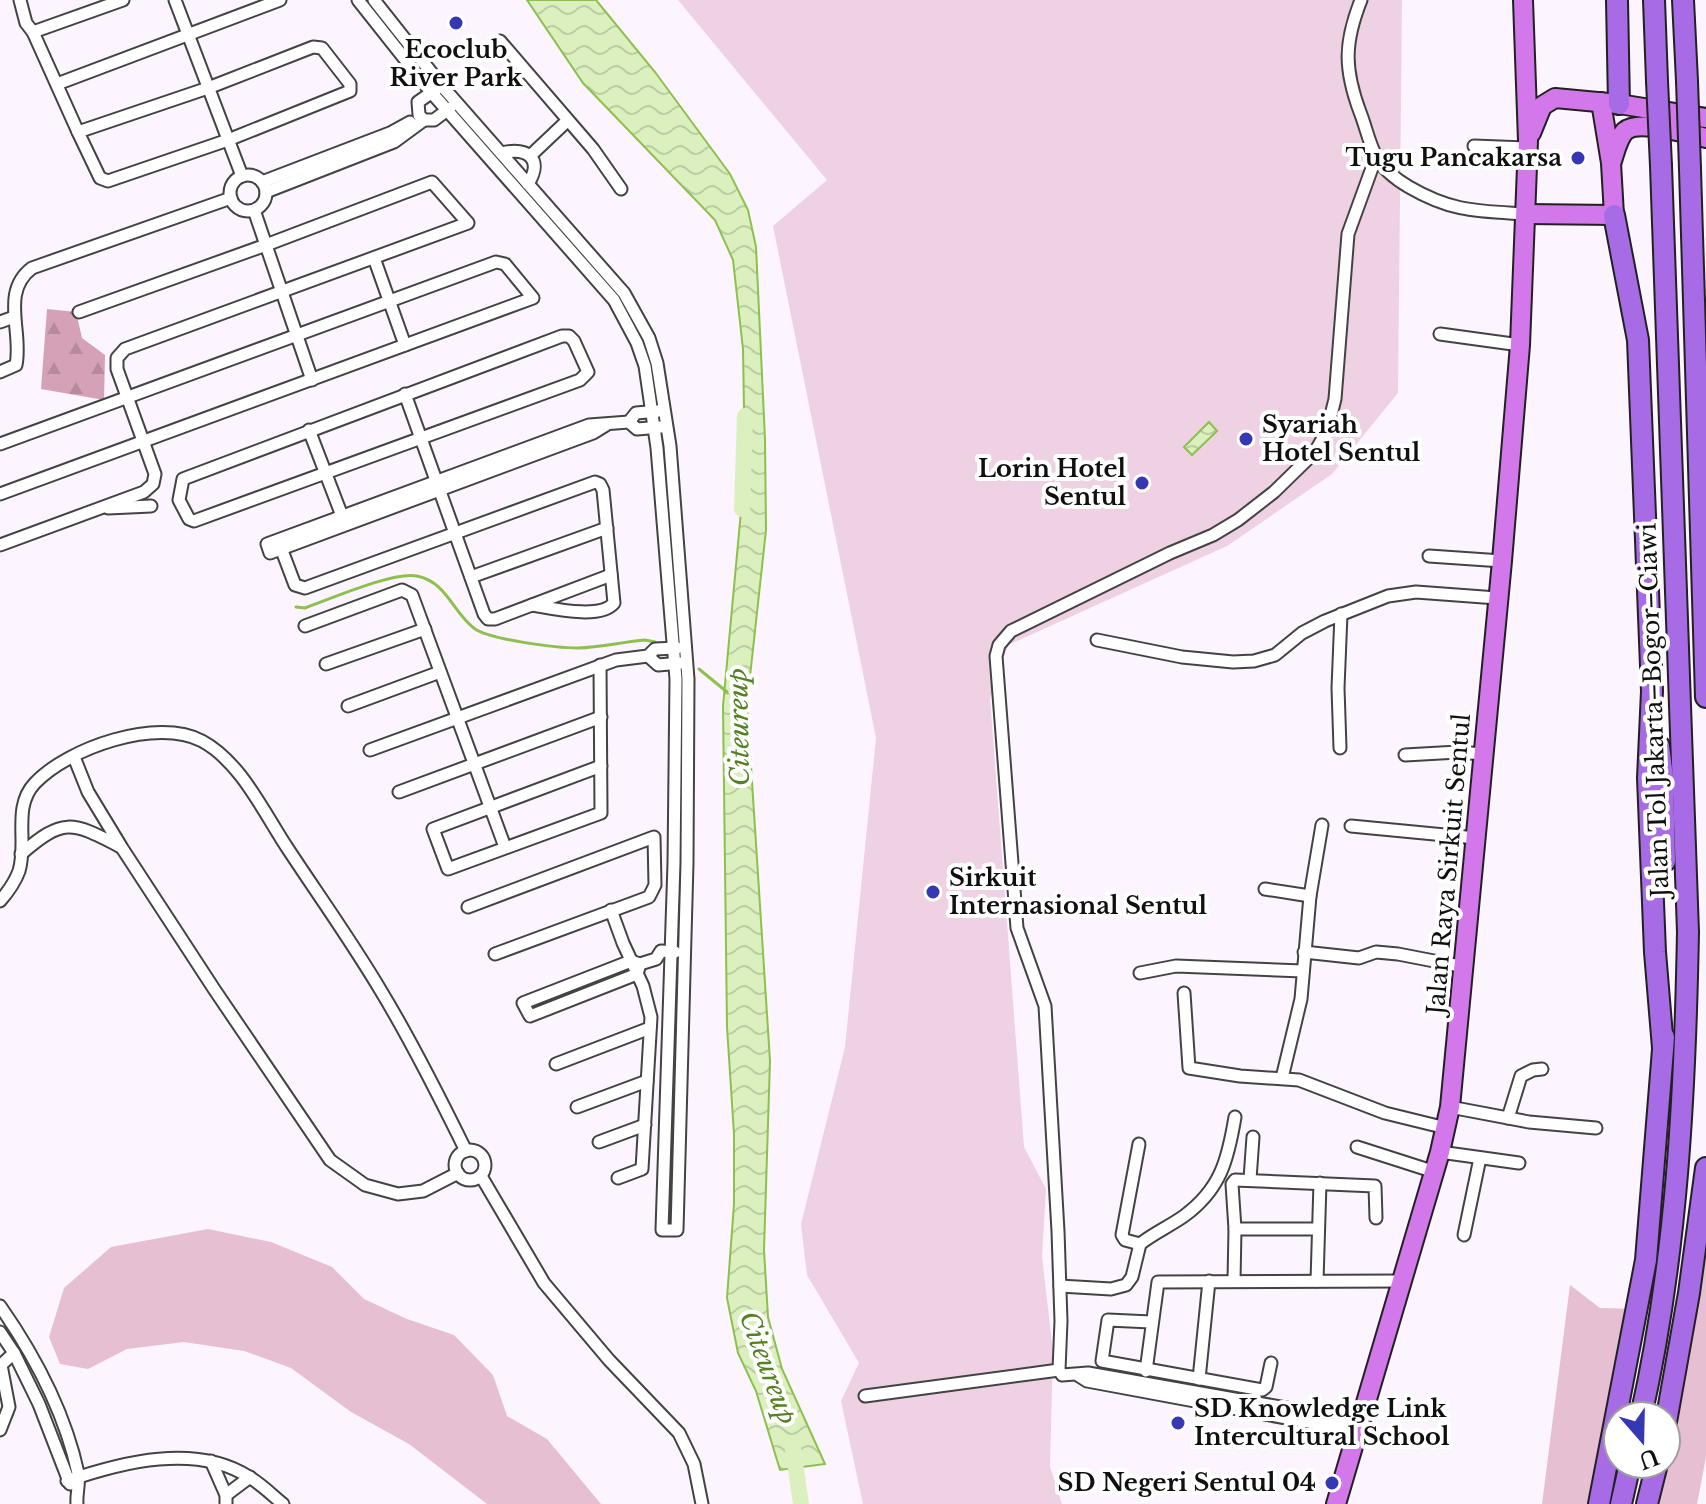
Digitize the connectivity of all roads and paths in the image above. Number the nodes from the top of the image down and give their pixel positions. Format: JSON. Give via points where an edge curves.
{"nodes":[{"id":1,"x":20,"y":0,"type":"edge"},
{"id":2,"x":123,"y":0,"type":"edge"},
{"id":3,"x":175,"y":0,"type":"edge"},
{"id":4,"x":280,"y":0,"type":"edge"},
{"id":5,"x":358,"y":0,"type":"edge"},
{"id":6,"x":374,"y":0,"type":"edge"},
{"id":7,"x":1361,"y":0,"type":"edge"},
{"id":8,"x":1523,"y":0,"type":"edge"},
{"id":9,"x":1617,"y":0,"type":"edge"},
{"id":10,"x":1654,"y":0,"type":"edge"},
{"id":11,"x":1683,"y":0,"type":"edge"},
{"id":12,"x":33,"y":32,"type":"junction"},
{"id":13,"x":188,"y":35,"type":"junction"},
{"id":14,"x":500,"y":41,"type":"dead end"},
{"id":15,"x":57,"y":84,"type":"junction"},
{"id":16,"x":208,"y":88,"type":"junction"},
{"id":17,"x":436,"y":89,"type":"junction"},
{"id":18,"x":1610,"y":103,"type":"junction"},
{"id":19,"x":452,"y":106,"type":"junction"},
{"id":20,"x":422,"y":118,"type":"junction"},
{"id":21,"x":1706,"y":118,"type":"edge"},
{"id":22,"x":567,"y":121,"type":"junction"},
{"id":23,"x":78,"y":132,"type":"junction"},
{"id":24,"x":1706,"y":138,"type":"edge"},
{"id":25,"x":228,"y":140,"type":"junction"},
{"id":26,"x":1528,"y":144,"type":"junction"},
{"id":27,"x":1474,"y":146,"type":"dead end"},
{"id":28,"x":501,"y":153,"type":"junction"},
{"id":29,"x":530,"y":156,"type":"junction"},
{"id":30,"x":1376,"y":157,"type":"junction"},
{"id":31,"x":1611,"y":163,"type":"junction"},
{"id":32,"x":242,"y":176,"type":"junction"},
{"id":33,"x":528,"y":184,"type":"junction"},
{"id":34,"x":264,"y":187,"type":"junction"},
{"id":35,"x":621,"y":189,"type":"dead end"},
{"id":36,"x":231,"y":198,"type":"junction"},
{"id":37,"x":254,"y":210,"type":"junction"},
{"id":38,"x":1526,"y":214,"type":"junction"},
{"id":39,"x":1614,"y":215,"type":"junction"},
{"id":40,"x":266,"y":245,"type":"junction"},
{"id":41,"x":374,"y":258,"type":"junction"},
{"id":42,"x":282,"y":291,"type":"junction"},
{"id":43,"x":390,"y":301,"type":"junction"},
{"id":44,"x":79,"y":312,"type":"dead end"},
{"id":45,"x":14,"y":317,"type":"junction"},
{"id":46,"x":0,"y":322,"type":"edge"},
{"id":47,"x":1440,"y":334,"type":"dead end"},
{"id":48,"x":298,"y":337,"type":"junction"},
{"id":49,"x":405,"y":345,"type":"junction"},
{"id":50,"x":1520,"y":345,"type":"junction"},
{"id":51,"x":0,"y":372,"type":"edge"},
{"id":52,"x":312,"y":380,"type":"junction"},
{"id":53,"x":405,"y":394,"type":"junction"},
{"id":54,"x":127,"y":396,"type":"junction"},
{"id":55,"x":659,"y":411,"type":"junction"},
{"id":56,"x":629,"y":422,"type":"junction"},
{"id":57,"x":661,"y":427,"type":"junction"},
{"id":58,"x":309,"y":430,"type":"junction"},
{"id":59,"x":421,"y":438,"type":"junction"},
{"id":60,"x":144,"y":440,"type":"junction"},
{"id":61,"x":0,"y":444,"type":"edge"},
{"id":62,"x":325,"y":473,"type":"junction"},
{"id":63,"x":439,"y":486,"type":"junction"},
{"id":64,"x":0,"y":494,"type":"edge"},
{"id":65,"x":151,"y":506,"type":"dead end"},
{"id":66,"x":96,"y":509,"type":"junction"},
{"id":67,"x":344,"y":521,"type":"junction"},
{"id":68,"x":607,"y":528,"type":"junction"},
{"id":69,"x":456,"y":534,"type":"junction"},
{"id":70,"x":0,"y":545,"type":"edge"},
{"id":71,"x":1429,"y":556,"type":"dead end"},
{"id":72,"x":1502,"y":561,"type":"junction"},
{"id":73,"x":611,"y":575,"type":"junction"},
{"id":74,"x":471,"y":577,"type":"junction"},
{"id":75,"x":1497,"y":598,"type":"junction"},
{"id":76,"x":532,"y":605,"type":"junction"},
{"id":77,"x":1341,"y":614,"type":"junction"},
{"id":78,"x":305,"y":626,"type":"dead end"},
{"id":79,"x":425,"y":629,"type":"junction"},
{"id":80,"x":1097,"y":640,"type":"dead end"},
{"id":81,"x":680,"y":648,"type":"junction"},
{"id":82,"x":648,"y":656,"type":"junction"},
{"id":83,"x":681,"y":663,"type":"junction"},
{"id":84,"x":326,"y":664,"type":"dead end"},
{"id":85,"x":600,"y":665,"type":"junction"},
{"id":86,"x":440,"y":672,"type":"junction"},
{"id":87,"x":1706,"y":677,"type":"edge"},
{"id":88,"x":1706,"y":697,"type":"edge"},
{"id":89,"x":348,"y":706,"type":"dead end"},
{"id":90,"x":601,"y":717,"type":"junction"},
{"id":91,"x":457,"y":718,"type":"junction"},
{"id":92,"x":1340,"y":748,"type":"dead end"},
{"id":93,"x":370,"y":750,"type":"dead end"},
{"id":94,"x":1483,"y":754,"type":"junction"},
{"id":95,"x":1405,"y":755,"type":"dead end"},
{"id":96,"x":74,"y":757,"type":"junction"},
{"id":97,"x":474,"y":764,"type":"junction"},
{"id":98,"x":601,"y":766,"type":"junction"},
{"id":99,"x":399,"y":792,"type":"dead end"},
{"id":100,"x":490,"y":806,"type":"junction"},
{"id":101,"x":1322,"y":825,"type":"dead end"},
{"id":102,"x":1351,"y":826,"type":"dead end"},
{"id":103,"x":1476,"y":838,"type":"junction"},
{"id":104,"x":505,"y":847,"type":"junction"},
{"id":105,"x":122,"y":848,"type":"junction"},
{"id":106,"x":21,"y":854,"type":"junction"},
{"id":107,"x":1265,"y":889,"type":"dead end"},
{"id":108,"x":1310,"y":896,"type":"junction"},
{"id":109,"x":0,"y":901,"type":"edge"},
{"id":110,"x":468,"y":907,"type":"dead end"},
{"id":111,"x":611,"y":910,"type":"junction"},
{"id":112,"x":677,"y":952,"type":"junction"},
{"id":113,"x":1304,"y":952,"type":"junction"},
{"id":114,"x":495,"y":954,"type":"dead end"},
{"id":115,"x":656,"y":959,"type":"junction"},
{"id":116,"x":636,"y":966,"type":"junction"},
{"id":117,"x":677,"y":967,"type":"junction"},
{"id":118,"x":1465,"y":967,"type":"junction"},
{"id":119,"x":1303,"y":971,"type":"junction"},
{"id":120,"x":1140,"y":973,"type":"dead end"},
{"id":121,"x":1184,"y":993,"type":"dead end"},
{"id":122,"x":650,"y":1028,"type":"junction"},
{"id":123,"x":556,"y":1064,"type":"dead end"},
{"id":124,"x":1542,"y":1069,"type":"dead end"},
{"id":125,"x":1282,"y":1078,"type":"junction"},
{"id":126,"x":647,"y":1081,"type":"junction"},
{"id":127,"x":577,"y":1107,"type":"dead end"},
{"id":128,"x":1450,"y":1107,"type":"junction"},
{"id":129,"x":1235,"y":1117,"type":"dead end"},
{"id":130,"x":1508,"y":1118,"type":"junction"},
{"id":131,"x":645,"y":1125,"type":"junction"},
{"id":132,"x":1446,"y":1128,"type":"junction"},
{"id":133,"x":1596,"y":1128,"type":"dead end"},
{"id":134,"x":1253,"y":1137,"type":"dead end"},
{"id":135,"x":599,"y":1142,"type":"dead end"},
{"id":136,"x":1139,"y":1144,"type":"dead end"},
{"id":137,"x":1357,"y":1147,"type":"dead end"},
{"id":138,"x":466,"y":1151,"type":"junction"},
{"id":139,"x":1440,"y":1152,"type":"junction"},
{"id":140,"x":1480,"y":1158,"type":"junction"},
{"id":141,"x":1519,"y":1163,"type":"dead end"},
{"id":142,"x":1706,"y":1168,"type":"edge"},
{"id":143,"x":1435,"y":1172,"type":"junction"},
{"id":144,"x":458,"y":1173,"type":"junction"},
{"id":145,"x":481,"y":1176,"type":"junction"},
{"id":146,"x":618,"y":1178,"type":"dead end"},
{"id":147,"x":1250,"y":1179,"type":"junction"},
{"id":148,"x":1320,"y":1183,"type":"junction"},
{"id":149,"x":1376,"y":1218,"type":"dead end"},
{"id":150,"x":1235,"y":1229,"type":"junction"},
{"id":151,"x":1318,"y":1229,"type":"junction"},
{"id":152,"x":1464,"y":1235,"type":"dead end"},
{"id":153,"x":1140,"y":1244,"type":"junction"},
{"id":154,"x":1209,"y":1281,"type":"junction"},
{"id":155,"x":1234,"y":1281,"type":"junction"},
{"id":156,"x":1317,"y":1281,"type":"junction"},
{"id":157,"x":1403,"y":1281,"type":"junction"},
{"id":158,"x":1060,"y":1286,"type":"junction"},
{"id":159,"x":0,"y":1306,"type":"edge"},
{"id":160,"x":1151,"y":1322,"type":"junction"},
{"id":161,"x":0,"y":1332,"type":"edge"},
{"id":162,"x":14,"y":1353,"type":"junction"},
{"id":163,"x":1271,"y":1363,"type":"dead end"},
{"id":164,"x":1059,"y":1370,"type":"junction"},
{"id":165,"x":1146,"y":1371,"type":"junction"},
{"id":166,"x":1199,"y":1379,"type":"junction"},
{"id":167,"x":865,"y":1396,"type":"dead end"},
{"id":168,"x":1644,"y":1400,"type":"edge"},
{"id":169,"x":1670,"y":1400,"type":"edge"},
{"id":170,"x":1358,"y":1426,"type":"junction"},
{"id":171,"x":0,"y":1430,"type":"edge"},
{"id":172,"x":211,"y":1461,"type":"junction"},
{"id":173,"x":250,"y":1477,"type":"junction"},
{"id":174,"x":73,"y":1479,"type":"junction"},
{"id":175,"x":1626,"y":1480,"type":"edge"},
{"id":176,"x":1653,"y":1480,"type":"edge"},
{"id":177,"x":226,"y":1499,"type":"edge"},
{"id":178,"x":77,"y":1500,"type":"edge"},
{"id":179,"x":283,"y":1504,"type":"edge"},
{"id":180,"x":702,"y":1504,"type":"edge"},
{"id":181,"x":1336,"y":1504,"type":"edge"},
{"id":182,"x":1599,"y":1504,"type":"edge"},
{"id":183,"x":1621,"y":1504,"type":"edge"},
{"id":184,"x":1647,"y":1504,"type":"edge"}],
"edges":[{"from":1,"to":12,"type":"street"},
{"from":2,"to":12,"type":"street"},
{"from":3,"to":13,"type":"street"},
{"from":4,"to":13,"type":"street"},
{"from":5,"to":17,"type":"street"},
{"from":6,"to":17,"type":"street"},
{"from":7,"to":30,"type":"street","via":[[1348,36],[1346,63]]},
{"from":8,"to":26,"type":"main road","name":"Jalan Raya Sirkuit Sentul"},
{"from":9,"to":18,"type":"highway"},
{"from":10,"to":168,"type":"highway","name":"Jalan Tol Jakarta–Bogor–Ciawi","bridge":true,"via":[[1688,947],[1679,1168]]},
{"from":11,"to":87,"type":"highway","bridge":true},
{"from":12,"to":15,"type":"street"},
{"from":13,"to":15,"type":"street"},
{"from":13,"to":16,"type":"street"},
{"from":14,"to":22,"type":"street"},
{"from":15,"to":23,"type":"street"},
{"from":16,"to":23,"type":"street"},
{"from":16,"to":25,"type":"street"},
{"from":16,"to":25,"type":"street","via":[[313,47],[322,48],[350,84],[350,91]]},
{"from":17,"to":19,"type":"street"},
{"from":17,"to":20,"type":"street","via":[[418,102]]},
{"from":18,"to":21,"type":"main road"},
{"from":18,"to":26,"type":"main road","via":[[1555,98],[1542,106]]},
{"from":18,"to":31,"type":"main road"},
{"from":19,"to":20,"type":"street","via":[[434,120]]},
{"from":19,"to":28,"type":"street"},
{"from":19,"to":55,"type":"street","via":[[614,300],[637,343]]},
{"from":20,"to":34,"type":"street","via":[[392,137]]},
{"from":22,"to":29,"type":"street"},
{"from":22,"to":35,"type":"street"},
{"from":23,"to":25,"type":"street","via":[[100,178],[108,181]]},
{"from":24,"to":31,"type":"main road","via":[[1640,125],[1625,131]]},
{"from":25,"to":32,"type":"street"},
{"from":26,"to":27,"type":"street"},
{"from":26,"to":38,"type":"main road","name":"Jalan Raya Sirkuit Sentul"},
{"from":28,"to":29,"type":"street","via":[[522,151]]},
{"from":28,"to":33,"type":"street"},
{"from":29,"to":33,"type":"street","via":[[535,173]]},
{"from":30,"to":38,"type":"street","via":[[1400,182],[1430,200]]},
{"from":30,"to":158,"type":"street","via":[[1348,234],[1335,399],[1315,452],[1238,520],[1011,631],[999,645],[1017,928],[1045,1006]]},
{"from":31,"to":39,"type":"main road"},
{"from":32,"to":34,"type":"street","via":[[253,176]]},
{"from":32,"to":36,"type":"street","via":[[233,183]]},
{"from":33,"to":55,"type":"street","via":[[638,315],[657,363]]},
{"from":34,"to":37,"type":"street","via":[[263,203]]},
{"from":36,"to":37,"type":"street","via":[[243,210]]},
{"from":36,"to":45,"type":"street","via":[[32,268],[17,287]]},
{"from":37,"to":40,"type":"street"},
{"from":38,"to":39,"type":"main road"},
{"from":38,"to":50,"type":"main road","name":"Jalan Raya Sirkuit Sentul"},
{"from":39,"to":182,"type":"highway","via":[[1638,340],[1652,691],[1648,778],[1663,1048],[1646,1260]]},
{"from":40,"to":41,"type":"street","via":[[432,182],[468,223]]},
{"from":40,"to":42,"type":"street"},
{"from":40,"to":44,"type":"street"},
{"from":41,"to":42,"type":"street"},
{"from":41,"to":43,"type":"street"},
{"from":42,"to":48,"type":"street"},
{"from":42,"to":54,"type":"street","via":[[125,349],[117,358],[117,369]]},
{"from":43,"to":48,"type":"street"},
{"from":43,"to":49,"type":"street"},
{"from":43,"to":49,"type":"street","via":[[496,262],[505,264],[533,298]]},
{"from":45,"to":46,"type":"street"},
{"from":45,"to":51,"type":"street","via":[[16,365]]},
{"from":47,"to":50,"type":"street"},
{"from":48,"to":52,"type":"street"},
{"from":48,"to":54,"type":"street"},
{"from":49,"to":52,"type":"street"},
{"from":50,"to":72,"type":"main road","name":"Jalan Raya Sirkuit Sentul"},
{"from":52,"to":60,"type":"street"},
{"from":53,"to":58,"type":"street"},
{"from":53,"to":59,"type":"street"},
{"from":53,"to":59,"type":"street","via":[[562,336],[574,341],[588,372],[580,380]]},
{"from":54,"to":60,"type":"street"},
{"from":54,"to":61,"type":"street"},
{"from":55,"to":56,"type":"street","via":[[636,413]]},
{"from":55,"to":57,"type":"street"},
{"from":56,"to":57,"type":"street","via":[[637,429]]},
{"from":56,"to":63,"type":"street","via":[[589,425]]},
{"from":57,"to":81,"type":"street"},
{"from":58,"to":62,"type":"street"},
{"from":58,"to":62,"type":"street","via":[[183,479],[179,500],[194,521]]},
{"from":59,"to":62,"type":"street"},
{"from":59,"to":63,"type":"street"},
{"from":60,"to":64,"type":"street"},
{"from":60,"to":66,"type":"street","via":[[153,484]]},
{"from":62,"to":67,"type":"street"},
{"from":63,"to":67,"type":"street"},
{"from":63,"to":69,"type":"street"},
{"from":65,"to":66,"type":"street"},
{"from":66,"to":70,"type":"street"},
{"from":67,"to":69,"type":"street","via":[[281,548],[295,585],[305,588]]},
{"from":68,"to":69,"type":"street","via":[[603,490],[595,482]]},
{"from":68,"to":73,"type":"street"},
{"from":68,"to":74,"type":"street"},
{"from":69,"to":74,"type":"street"},
{"from":71,"to":72,"type":"street"},
{"from":72,"to":75,"type":"main road","name":"Jalan Raya Sirkuit Sentul"},
{"from":73,"to":76,"type":"street"},
{"from":73,"to":76,"type":"street","via":[[614,603],[603,611]]},
{"from":74,"to":76,"type":"street","via":[[488,619]]},
{"from":75,"to":77,"type":"street","via":[[1402,593]]},
{"from":75,"to":94,"type":"main road","name":"Jalan Raya Sirkuit Sentul"},
{"from":77,"to":80,"type":"street","via":[[1302,633],[1275,655],[1254,661],[1182,657]]},
{"from":77,"to":92,"type":"street"},
{"from":78,"to":79,"type":"street","via":[[402,590],[412,595]]},
{"from":79,"to":84,"type":"street"},
{"from":79,"to":86,"type":"street"},
{"from":81,"to":82,"type":"street","via":[[655,649]]},
{"from":81,"to":83,"type":"street"},
{"from":82,"to":83,"type":"street","via":[[658,665]]},
{"from":82,"to":85,"type":"street"},
{"from":83,"to":112,"type":"street","via":[[687,848]]},
{"from":85,"to":90,"type":"street"},
{"from":85,"to":91,"type":"street"},
{"from":86,"to":89,"type":"street"},
{"from":86,"to":91,"type":"street"},
{"from":87,"to":88,"type":"highway"},
{"from":90,"to":97,"type":"street"},
{"from":90,"to":98,"type":"street"},
{"from":91,"to":93,"type":"street"},
{"from":91,"to":97,"type":"street"},
{"from":94,"to":95,"type":"street"},
{"from":94,"to":103,"type":"main road","name":"Jalan Raya Sirkuit Sentul"},
{"from":96,"to":105,"type":"street"},
{"from":96,"to":106,"type":"street","via":[[47,773],[26,795]]},
{"from":96,"to":138,"type":"street","via":[[112,740],[166,731],[201,740],[236,770],[380,989]]},
{"from":97,"to":99,"type":"street"},
{"from":97,"to":100,"type":"street"},
{"from":98,"to":100,"type":"street"},
{"from":98,"to":104,"type":"street","via":[[601,813]]},
{"from":100,"to":104,"type":"street"},
{"from":100,"to":104,"type":"street","via":[[433,829],[448,869]]},
{"from":101,"to":108,"type":"street"},
{"from":102,"to":103,"type":"street"},
{"from":103,"to":118,"type":"main road","name":"Jalan Raya Sirkuit Sentul"},
{"from":105,"to":106,"type":"street","via":[[75,826],[51,831]]},
{"from":105,"to":144,"type":"street","via":[[338,1168],[365,1185],[398,1194],[423,1191]]},
{"from":106,"to":109,"type":"street","via":[[19,872]]},
{"from":107,"to":108,"type":"street"},
{"from":108,"to":113,"type":"street"},
{"from":110,"to":111,"type":"street","via":[[654,837],[653,893]]},
{"from":111,"to":114,"type":"street"},
{"from":111,"to":116,"type":"street"},
{"from":112,"to":115,"type":"street","via":[[661,951]]},
{"from":112,"to":117,"type":"street"},
{"from":113,"to":118,"type":"street","via":[[1359,958],[1376,952],[1398,954]]},
{"from":113,"to":119,"type":"street"},
{"from":115,"to":116,"type":"street"},
{"from":115,"to":117,"type":"street","via":[[661,966]]},
{"from":116,"to":116,"type":"street","via":[[530,1016],[523,1003]]},
{"from":116,"to":122,"type":"street","via":[[649,1001]]},
{"from":117,"to":117,"type":"street","via":[[677,1230],[662,1230]]},
{"from":118,"to":128,"type":"main road","name":"Jalan Raya Sirkuit Sentul"},
{"from":119,"to":120,"type":"street","via":[[1176,966]]},
{"from":119,"to":125,"type":"street"},
{"from":121,"to":125,"type":"street","via":[[1189,1068]]},
{"from":122,"to":123,"type":"street"},
{"from":122,"to":126,"type":"street"},
{"from":124,"to":130,"type":"street","via":[[1521,1076]]},
{"from":125,"to":132,"type":"street"},
{"from":126,"to":127,"type":"street"},
{"from":126,"to":131,"type":"street"},
{"from":128,"to":130,"type":"street"},
{"from":128,"to":132,"type":"main road","name":"Jalan Raya Sirkuit Sentul"},
{"from":129,"to":153,"type":"street","via":[[1226,1163],[1213,1187],[1183,1217]]},
{"from":130,"to":133,"type":"street"},
{"from":131,"to":135,"type":"street"},
{"from":131,"to":146,"type":"street","via":[[642,1169]]},
{"from":132,"to":139,"type":"main road","name":"Jalan Raya Sirkuit Sentul"},
{"from":134,"to":147,"type":"street"},
{"from":136,"to":153,"type":"street","via":[[1122,1235]]},
{"from":137,"to":143,"type":"street"},
{"from":138,"to":144,"type":"street","via":[[458,1157]]},
{"from":138,"to":145,"type":"street","via":[[482,1155]]},
{"from":139,"to":140,"type":"street"},
{"from":139,"to":143,"type":"main road","name":"Jalan Raya Sirkuit Sentul"},
{"from":140,"to":141,"type":"street"},
{"from":140,"to":152,"type":"street"},
{"from":142,"to":169,"type":"highway"},
{"from":143,"to":157,"type":"main road","name":"Jalan Raya Sirkuit Sentul"},
{"from":144,"to":145,"type":"street","via":[[471,1180]]},
{"from":145,"to":180,"type":"street","via":[[544,1283],[679,1433],[694,1464]]},
{"from":147,"to":148,"type":"street"},
{"from":147,"to":150,"type":"street","via":[[1232,1184]]},
{"from":148,"to":149,"type":"street","via":[[1375,1186]]},
{"from":148,"to":151,"type":"street"},
{"from":150,"to":151,"type":"street"},
{"from":150,"to":155,"type":"street"},
{"from":151,"to":156,"type":"street"},
{"from":153,"to":158,"type":"street","via":[[1126,1285]]},
{"from":154,"to":155,"type":"street"},
{"from":154,"to":160,"type":"street","via":[[1158,1282]]},
{"from":154,"to":166,"type":"street"},
{"from":155,"to":156,"type":"street"},
{"from":156,"to":157,"type":"street"},
{"from":157,"to":170,"type":"main road","name":"Jalan Raya Sirkuit Sentul"},
{"from":158,"to":164,"type":"street"},
{"from":159,"to":174,"type":"street","via":[[56,1406]]},
{"from":160,"to":165,"type":"street"},
{"from":160,"to":165,"type":"street","via":[[1108,1320],[1100,1356],[1106,1364]]},
{"from":161,"to":162,"type":"street"},
{"from":162,"to":171,"type":"street","via":[[1,1365],[9,1407]]},
{"from":162,"to":174,"type":"street"},
{"from":163,"to":166,"type":"street","via":[[1262,1390]]},
{"from":164,"to":167,"type":"street"},
{"from":164,"to":170,"type":"street","via":[[1062,1375],[1088,1373]]},
{"from":165,"to":166,"type":"street"},
{"from":170,"to":181,"type":"main road","name":"Jalan Raya Sirkuit Sentul"},
{"from":172,"to":173,"type":"street"},
{"from":172,"to":174,"type":"street","via":[[140,1462]]},
{"from":172,"to":177,"type":"street"},
{"from":173,"to":177,"type":"street"},
{"from":173,"to":179,"type":"street"},
{"from":174,"to":178,"type":"street"},
{"from":175,"to":183,"type":"highway"},
{"from":176,"to":184,"type":"highway"}]}
